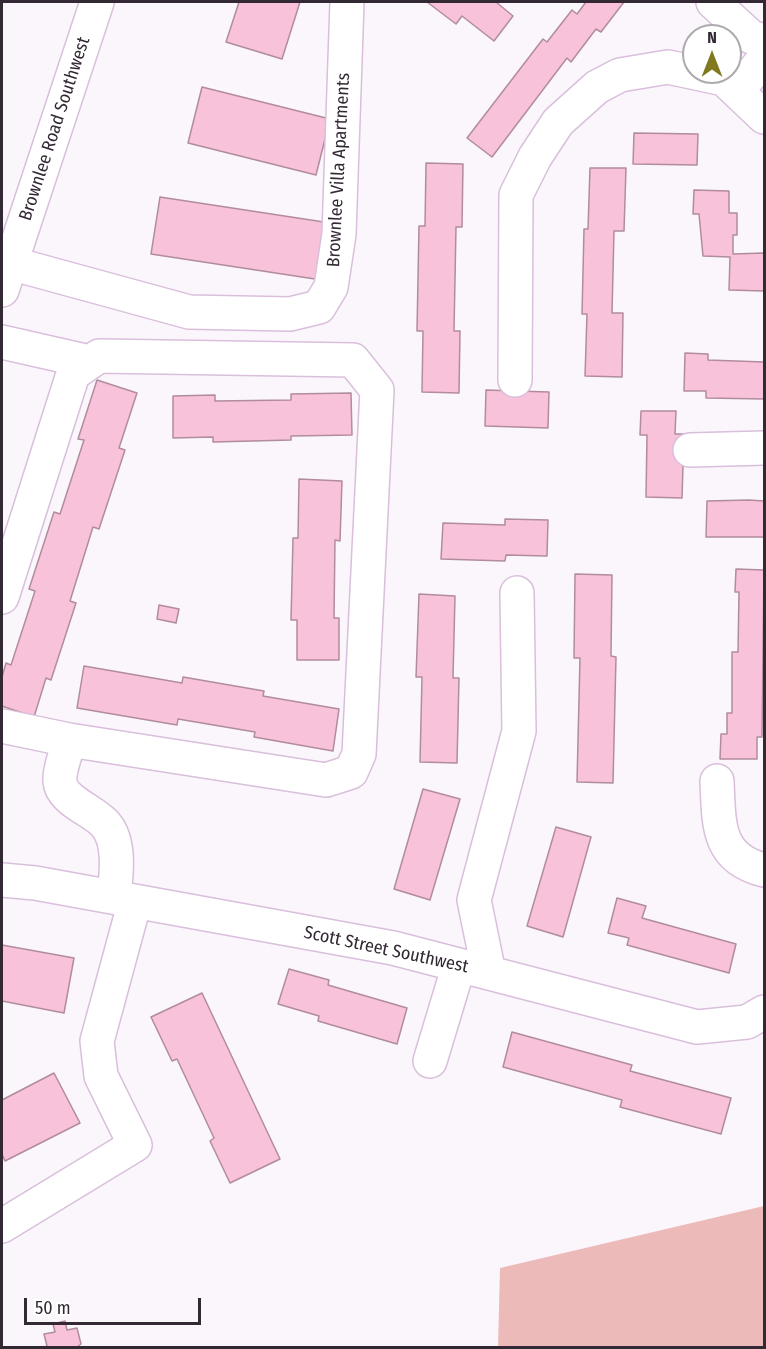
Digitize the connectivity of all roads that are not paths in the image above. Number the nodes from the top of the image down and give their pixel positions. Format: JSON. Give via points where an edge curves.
{"nodes":[{"id":1,"x":97,"y":2,"type":"edge"},
{"id":2,"x":347,"y":2,"type":"edge"},
{"id":3,"x":713,"y":2,"type":"edge"},
{"id":4,"x":765,"y":41,"type":"edge"},
{"id":5,"x":765,"y":59,"type":"edge"},
{"id":6,"x":737,"y":91,"type":"junction"},
{"id":7,"x":765,"y":117,"type":"edge"},
{"id":8,"x":6,"y":277,"type":"edge"},
{"id":9,"x":2,"y":342,"type":"edge"},
{"id":10,"x":90,"y":362,"type":"junction"},
{"id":11,"x":515,"y":380,"type":"dead end"},
{"id":12,"x":765,"y":448,"type":"edge"},
{"id":13,"x":690,"y":450,"type":"dead end"},
{"id":14,"x":517,"y":593,"type":"dead end"},
{"id":15,"x":2,"y":597,"type":"edge"},
{"id":16,"x":2,"y":726,"type":"edge"},
{"id":17,"x":69,"y":740,"type":"junction"},
{"id":18,"x":717,"y":781,"type":"dead end"},
{"id":19,"x":765,"y":870,"type":"edge"},
{"id":20,"x":2,"y":880,"type":"edge"},
{"id":21,"x":124,"y":899,"type":"junction"},
{"id":22,"x":474,"y":969,"type":"junction"},
{"id":23,"x":765,"y":1011,"type":"edge"},
{"id":24,"x":430,"y":1061,"type":"dead end"},
{"id":25,"x":2,"y":1226,"type":"edge"}],
"edges":[{"from":1,"to":8,"type":"street","name":"Brownlee Road Southwest"},
{"from":2,"to":8,"type":"street","name":"Brownlee Villa Apartments","via":[[339,234],[331,287],[319,307],[290,314],[189,312]]},
{"from":3,"to":4,"type":"street","via":[[751,37]]},
{"from":5,"to":6,"type":"street"},
{"from":6,"to":7,"type":"street"},
{"from":6,"to":11,"type":"street","via":[[724,79],[668,67],[620,75],[597,87],[558,122],[516,195]]},
{"from":9,"to":10,"type":"street"},
{"from":10,"to":15,"type":"street","via":[[73,375]]},
{"from":10,"to":17,"type":"street","via":[[99,356],[353,360],[377,390],[358,753],[351,772],[326,780]]},
{"from":12,"to":13,"type":"street"},
{"from":14,"to":22,"type":"street","via":[[519,731],[474,900]]},
{"from":16,"to":17,"type":"street"},
{"from":17,"to":21,"type":"street","via":[[60,780],[75,801],[107,825]]},
{"from":18,"to":19,"type":"street","via":[[724,842],[748,866]]},
{"from":20,"to":21,"type":"street","name":"Scott Street Southwest"},
{"from":21,"to":22,"type":"street","name":"Scott Street Southwest","via":[[393,948]]},
{"from":21,"to":25,"type":"street","via":[[97,1041],[101,1076],[135,1145]]},
{"from":22,"to":23,"type":"street","name":"Scott Street Southwest","via":[[697,1027],[747,1022]]},
{"from":22,"to":24,"type":"street"}]}
